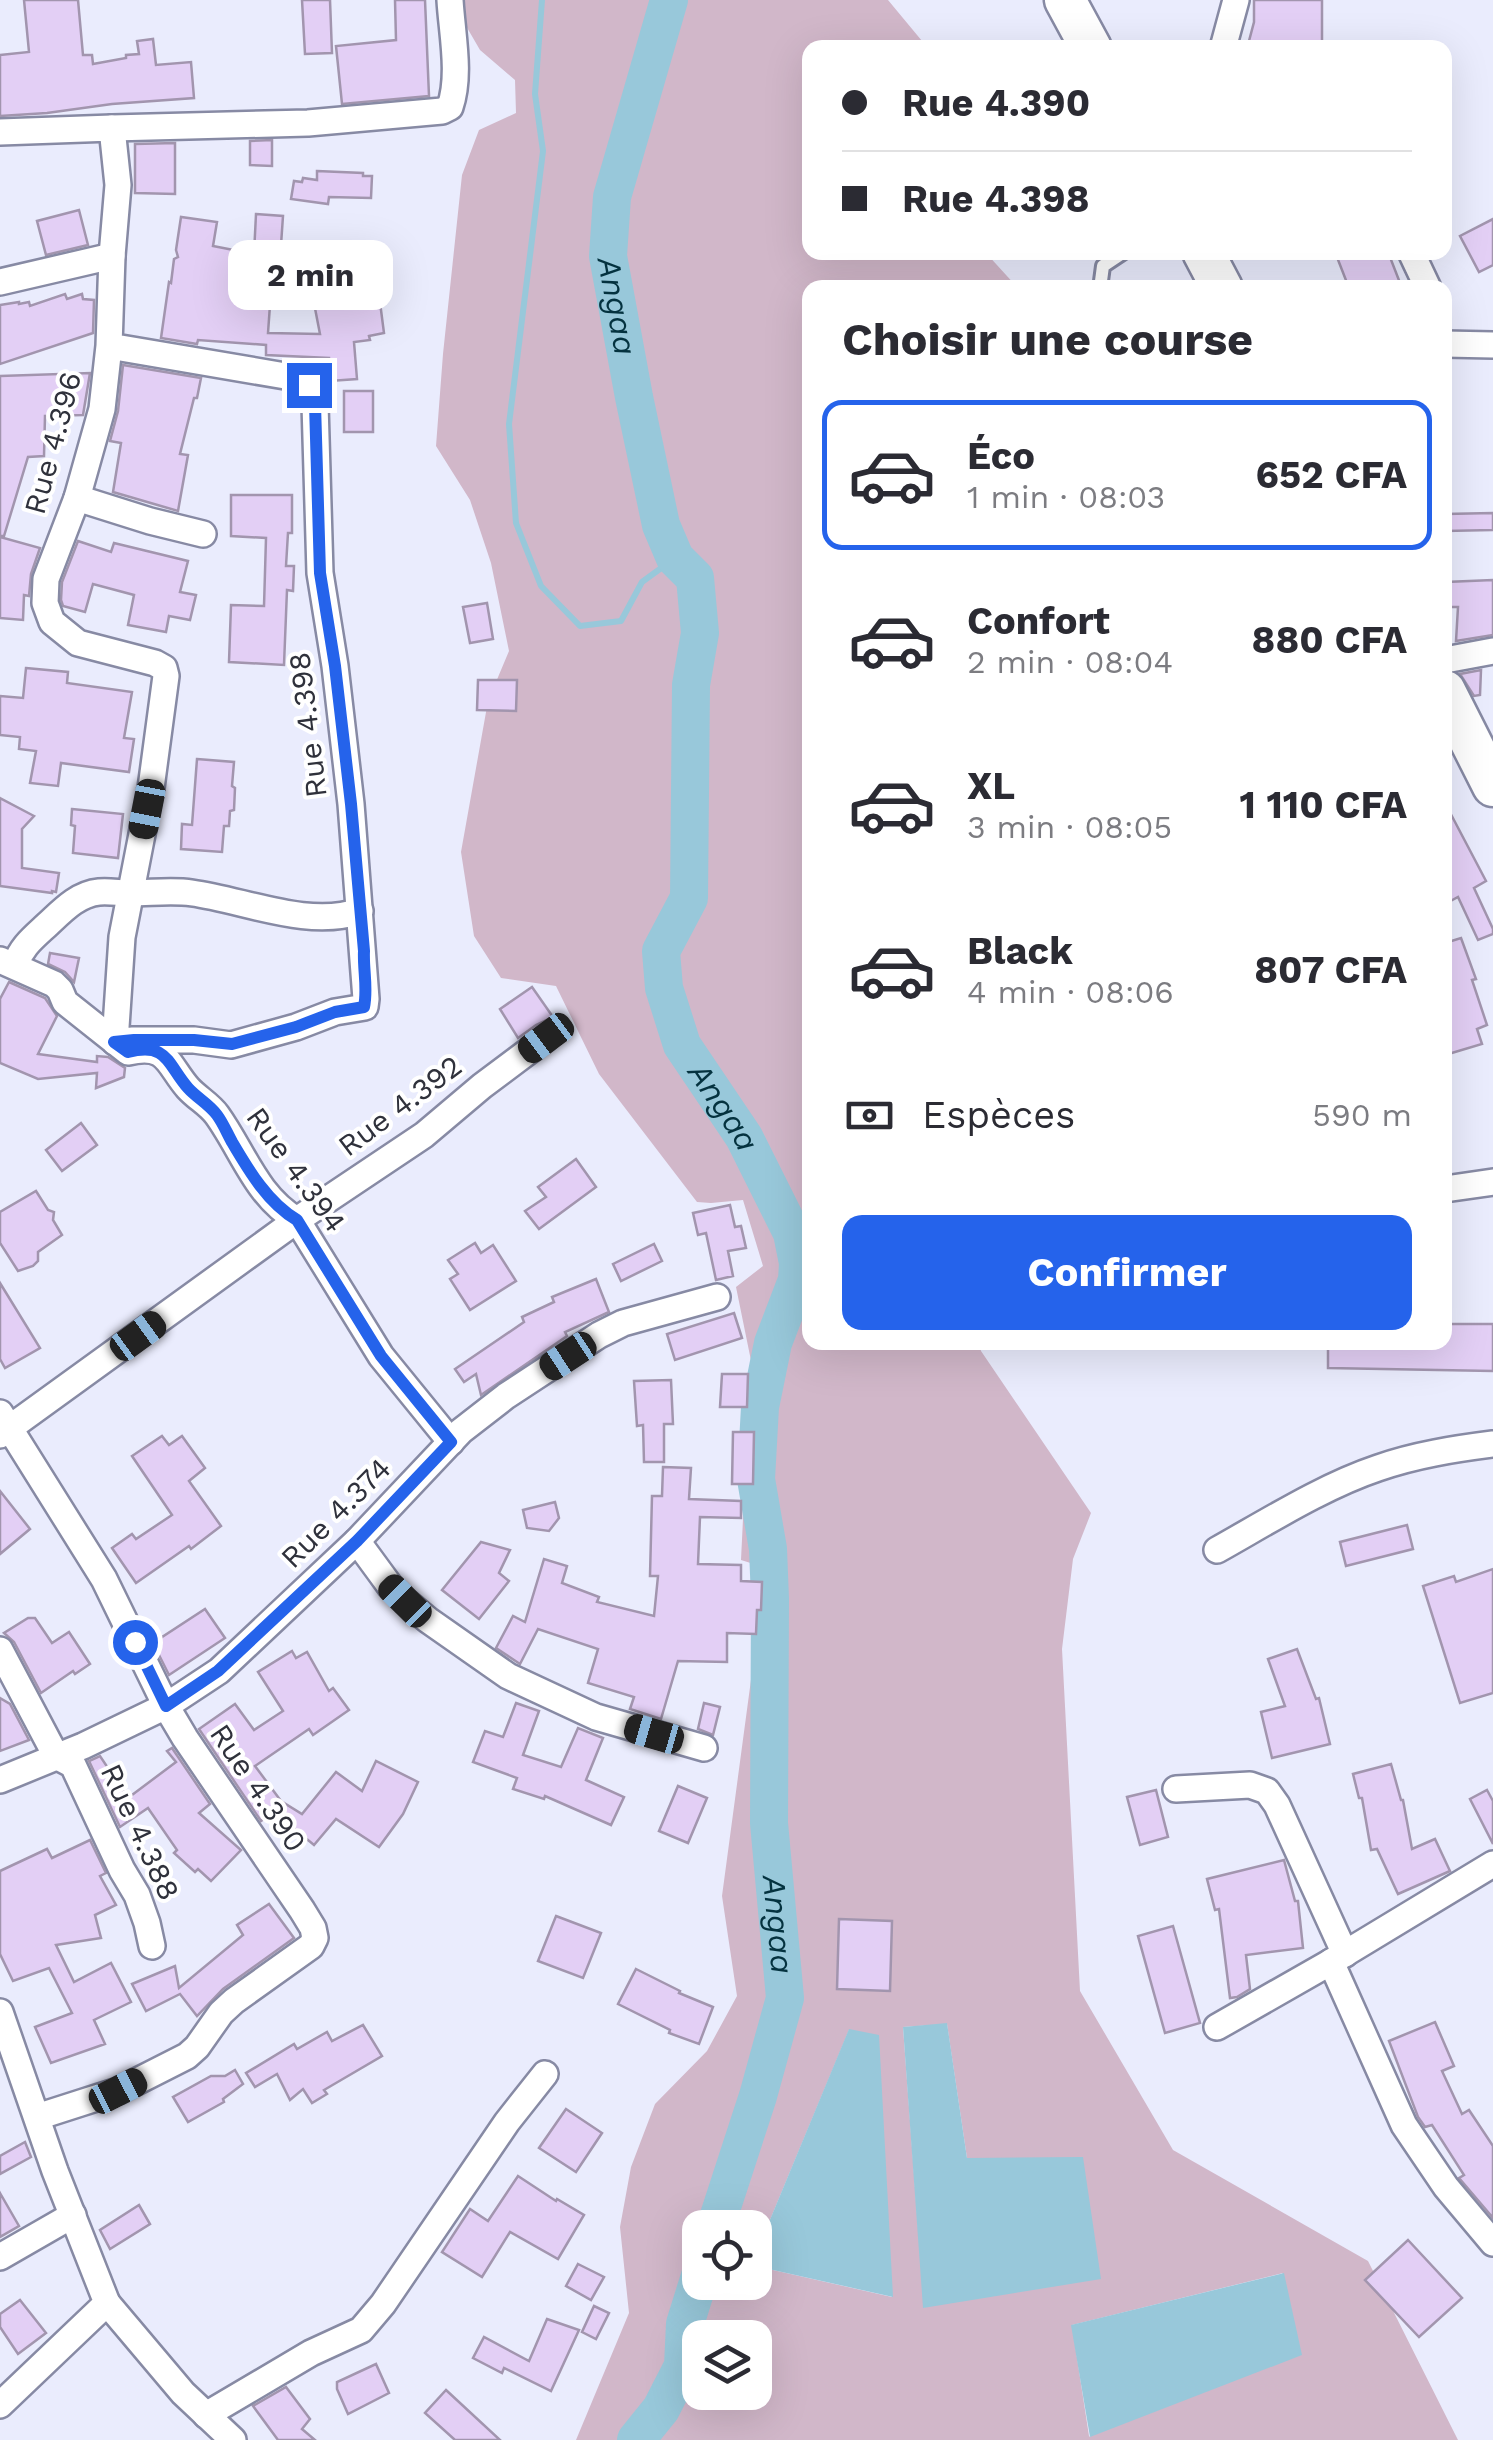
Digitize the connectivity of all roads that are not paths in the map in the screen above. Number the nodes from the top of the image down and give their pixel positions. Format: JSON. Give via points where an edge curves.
{"nodes":[{"id":1,"x":450,"y":0,"type":"edge"},
{"id":2,"x":1065,"y":0,"type":"edge"},
{"id":3,"x":1236,"y":0,"type":"edge"},
{"id":4,"x":1087,"y":40,"type":"edge"},
{"id":5,"x":1225,"y":40,"type":"edge"},
{"id":6,"x":112,"y":128,"type":"junction"},
{"id":7,"x":0,"y":132,"type":"edge"},
{"id":8,"x":112,"y":256,"type":"junction"},
{"id":9,"x":0,"y":282,"type":"edge"},
{"id":10,"x":1452,"y":337,"type":"edge"},
{"id":11,"x":1493,"y":345,"type":"edge"},
{"id":12,"x":109,"y":346,"type":"junction"},
{"id":13,"x":77,"y":498,"type":"junction"},
{"id":14,"x":203,"y":534,"type":"dead end"},
{"id":15,"x":1493,"y":651,"type":"edge"},
{"id":16,"x":1452,"y":659,"type":"edge"},
{"id":17,"x":1452,"y":704,"type":"edge"},
{"id":18,"x":1493,"y":786,"type":"edge"},
{"id":19,"x":130,"y":893,"type":"junction"},
{"id":20,"x":360,"y":911,"type":"junction"},
{"id":21,"x":7,"y":963,"type":"edge"},
{"id":22,"x":546,"y":1038,"type":"dead end"},
{"id":23,"x":114,"y":1042,"type":"junction"},
{"id":24,"x":1493,"y":1182,"type":"edge"},
{"id":25,"x":1452,"y":1188,"type":"edge"},
{"id":26,"x":297,"y":1220,"type":"junction"},
{"id":27,"x":717,"y":1297,"type":"dead end"},
{"id":28,"x":3,"y":1426,"type":"edge"},
{"id":29,"x":451,"y":1442,"type":"junction"},
{"id":30,"x":1493,"y":1444,"type":"edge"},
{"id":31,"x":357,"y":1541,"type":"junction"},
{"id":32,"x":1217,"y":1550,"type":"dead end"},
{"id":33,"x":0,"y":1650,"type":"edge"},
{"id":34,"x":166,"y":1706,"type":"junction"},
{"id":35,"x":704,"y":1748,"type":"dead end"},
{"id":36,"x":56,"y":1756,"type":"junction"},
{"id":37,"x":0,"y":1780,"type":"edge"},
{"id":38,"x":1176,"y":1789,"type":"dead end"},
{"id":39,"x":1493,"y":1864,"type":"edge"},
{"id":40,"x":152,"y":1946,"type":"dead end"},
{"id":41,"x":1338,"y":1958,"type":"junction"},
{"id":42,"x":0,"y":2012,"type":"edge"},
{"id":43,"x":1217,"y":2026,"type":"dead end"},
{"id":44,"x":545,"y":2074,"type":"dead end"},
{"id":45,"x":37,"y":2117,"type":"junction"},
{"id":46,"x":73,"y":2215,"type":"junction"},
{"id":47,"x":1493,"y":2243,"type":"edge"},
{"id":48,"x":0,"y":2257,"type":"edge"},
{"id":49,"x":107,"y":2303,"type":"junction"},
{"id":50,"x":0,"y":2405,"type":"edge"},
{"id":51,"x":206,"y":2415,"type":"junction"},
{"id":52,"x":233,"y":2440,"type":"edge"}],
"edges":[{"from":1,"to":6,"type":"street","via":[[450,108],[308,123]]},
{"from":2,"to":4,"type":"main road"},
{"from":3,"to":5,"type":"street"},
{"from":6,"to":7,"type":"street"},
{"from":6,"to":8,"type":"street","name":"Rue 4.396","via":[[118,185]]},
{"from":8,"to":9,"type":"street"},
{"from":8,"to":12,"type":"street","name":"Rue 4.396"},
{"from":10,"to":11,"type":"street"},
{"from":12,"to":13,"type":"street","name":"Rue 4.396","via":[[102,408]]},
{"from":12,"to":20,"type":"street","name":"Rue 4.398","via":[[309,385],[320,573]]},
{"from":13,"to":14,"type":"street"},
{"from":13,"to":19,"type":"street","name":"Rue 4.396","via":[[46,579],[52,622],[78,643],[155,663],[166,676]]},
{"from":15,"to":16,"type":"street"},
{"from":17,"to":18,"type":"main road"},
{"from":19,"to":20,"type":"street","via":[[196,893],[308,915]]},
{"from":19,"to":21,"type":"street","via":[[98,892],[74,901]]},
{"from":19,"to":23,"type":"street","name":"Rue 4.396"},
{"from":20,"to":23,"type":"street","name":"Rue 4.398","via":[[364,1007],[232,1044]]},
{"from":21,"to":23,"type":"street","name":"Rue 4.394","via":[[54,984],[64,1002]]},
{"from":22,"to":26,"type":"street","name":"Rue 4.392","via":[[424,1136]]},
{"from":23,"to":26,"type":"street","name":"Rue 4.394","via":[[128,1052],[144,1048],[167,1057],[216,1114],[279,1210]]},
{"from":24,"to":25,"type":"street"},
{"from":26,"to":28,"type":"street","name":"Rue 4.392"},
{"from":26,"to":29,"type":"street","name":"Rue 4.394","via":[[381,1356]]},
{"from":27,"to":29,"type":"street","name":"Rue 4.374","via":[[599,1335],[506,1396]]},
{"from":28,"to":34,"type":"street","name":"Rue 4.390","via":[[104,1579]]},
{"from":29,"to":31,"type":"street","name":"Rue 4.374"},
{"from":30,"to":32,"type":"street","via":[[1376,1468]]},
{"from":31,"to":34,"type":"street","name":"Rue 4.374","via":[[218,1671]]},
{"from":31,"to":35,"type":"street","via":[[405,1601],[508,1676],[596,1717]]},
{"from":33,"to":36,"type":"street","name":"Rue 4.388"},
{"from":34,"to":36,"type":"street","name":"Rue 4.374"},
{"from":34,"to":45,"type":"street","name":"Rue 4.390","via":[[315,1938],[234,2001],[187,2056],[118,2091]]},
{"from":36,"to":37,"type":"street","name":"Rue 4.374"},
{"from":36,"to":40,"type":"street","name":"Rue 4.388","via":[[73,1765],[136,1895]]},
{"from":38,"to":41,"type":"street","via":[[1250,1785],[1267,1791]]},
{"from":39,"to":41,"type":"street"},
{"from":41,"to":43,"type":"street"},
{"from":41,"to":47,"type":"street","via":[[1404,2125]]},
{"from":42,"to":45,"type":"street"},
{"from":44,"to":51,"type":"street","via":[[361,2330]]},
{"from":45,"to":46,"type":"street"},
{"from":46,"to":48,"type":"street"},
{"from":46,"to":49,"type":"street"},
{"from":49,"to":50,"type":"street"},
{"from":49,"to":51,"type":"street"},
{"from":51,"to":52,"type":"street"}]}
